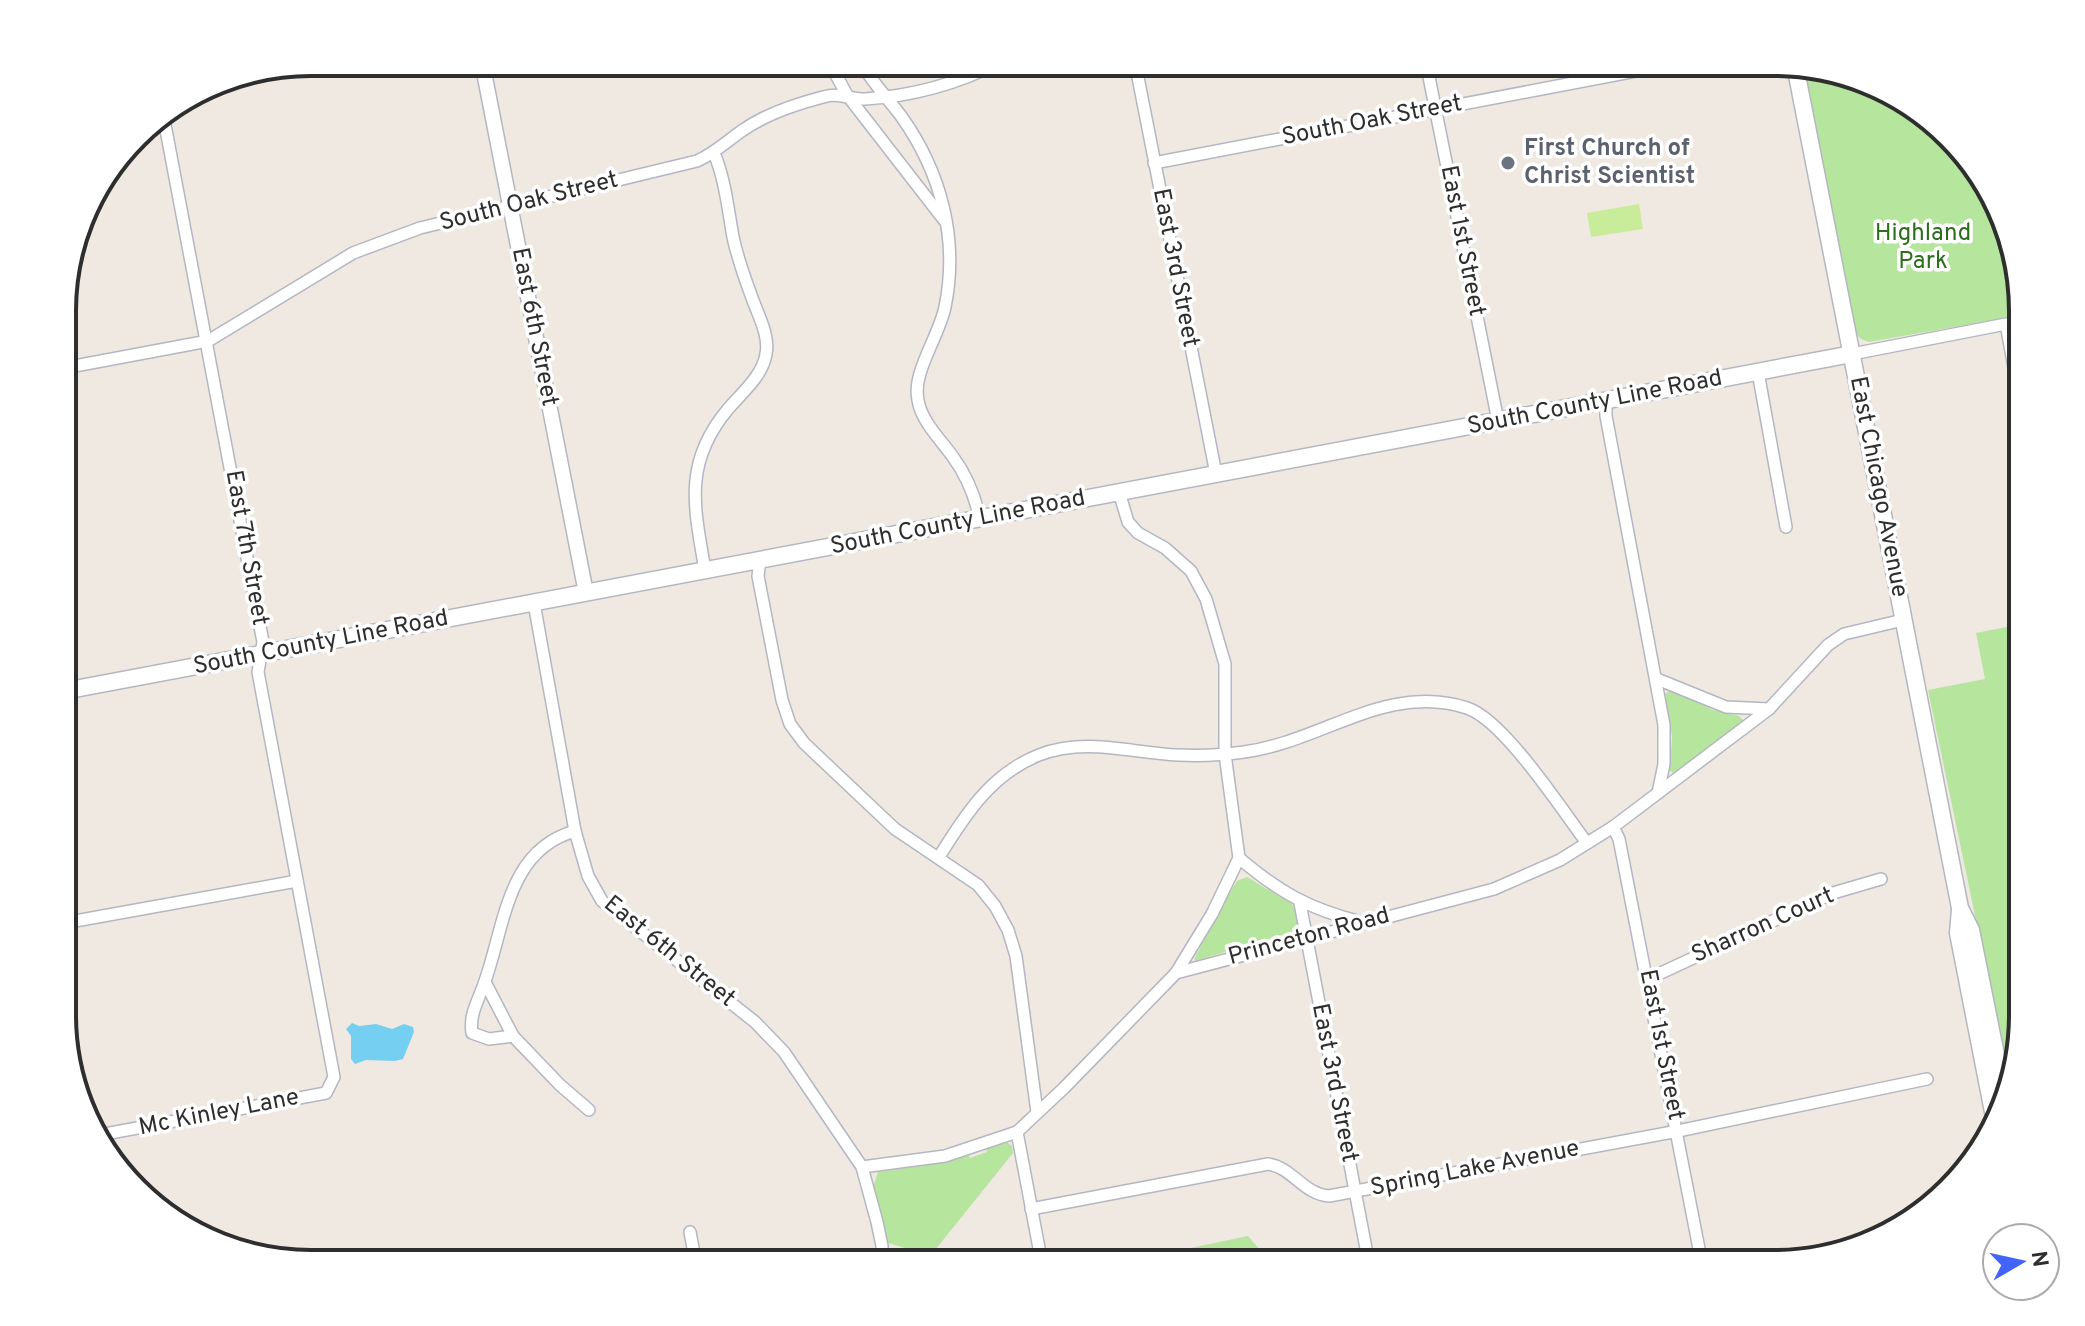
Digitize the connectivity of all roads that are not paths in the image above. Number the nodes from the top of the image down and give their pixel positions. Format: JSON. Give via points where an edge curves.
{"nodes":[{"id":1,"x":1138,"y":76,"type":"edge"},
{"id":2,"x":1429,"y":76,"type":"edge"},
{"id":3,"x":1609,"y":76,"type":"edge"},
{"id":4,"x":485,"y":77,"type":"edge"},
{"id":5,"x":837,"y":77,"type":"edge"},
{"id":6,"x":870,"y":77,"type":"edge"},
{"id":7,"x":967,"y":77,"type":"edge"},
{"id":8,"x":1797,"y":78,"type":"edge"},
{"id":9,"x":847,"y":95,"type":"junction"},
{"id":10,"x":887,"y":97,"type":"junction"},
{"id":11,"x":1436,"y":109,"type":"junction"},
{"id":12,"x":166,"y":127,"type":"edge"},
{"id":13,"x":714,"y":153,"type":"junction"},
{"id":14,"x":1154,"y":163,"type":"junction"},
{"id":15,"x":510,"y":206,"type":"junction"},
{"id":16,"x":947,"y":224,"type":"junction"},
{"id":17,"x":2008,"y":335,"type":"edge"},
{"id":18,"x":208,"y":341,"type":"junction"},
{"id":19,"x":1852,"y":354,"type":"junction"},
{"id":20,"x":76,"y":366,"type":"edge"},
{"id":21,"x":1758,"y":372,"type":"junction"},
{"id":22,"x":1606,"y":401,"type":"junction"},
{"id":23,"x":1498,"y":421,"type":"junction"},
{"id":24,"x":1216,"y":474,"type":"junction"},
{"id":25,"x":1119,"y":492,"type":"junction"},
{"id":26,"x":980,"y":519,"type":"junction"},
{"id":27,"x":1786,"y":527,"type":"dead end"},
{"id":28,"x":760,"y":560,"type":"junction"},
{"id":29,"x":705,"y":570,"type":"junction"},
{"id":30,"x":586,"y":593,"type":"junction"},
{"id":31,"x":534,"y":603,"type":"junction"},
{"id":32,"x":1903,"y":620,"type":"junction"},
{"id":33,"x":260,"y":654,"type":"junction"},
{"id":34,"x":1657,"y":679,"type":"junction"},
{"id":35,"x":76,"y":689,"type":"edge"},
{"id":36,"x":1769,"y":709,"type":"junction"},
{"id":37,"x":1225,"y":754,"type":"junction"},
{"id":38,"x":1658,"y":793,"type":"junction"},
{"id":39,"x":1613,"y":827,"type":"junction"},
{"id":40,"x":575,"y":831,"type":"junction"},
{"id":41,"x":1587,"y":843,"type":"junction"},
{"id":42,"x":939,"y":857,"type":"junction"},
{"id":43,"x":1239,"y":858,"type":"junction"},
{"id":44,"x":1881,"y":879,"type":"dead end"},
{"id":45,"x":297,"y":881,"type":"junction"},
{"id":46,"x":1300,"y":903,"type":"junction"},
{"id":47,"x":1960,"y":908,"type":"junction"},
{"id":48,"x":76,"y":921,"type":"edge"},
{"id":49,"x":1361,"y":922,"type":"junction"},
{"id":50,"x":1307,"y":938,"type":"junction"},
{"id":51,"x":1176,"y":973,"type":"junction"},
{"id":52,"x":1648,"y":979,"type":"junction"},
{"id":53,"x":485,"y":982,"type":"junction"},
{"id":54,"x":513,"y":1036,"type":"junction"},
{"id":55,"x":334,"y":1077,"type":"joint"},
{"id":56,"x":2000,"y":1077,"type":"edge"},
{"id":57,"x":1927,"y":1079,"type":"dead end"},
{"id":58,"x":1991,"y":1104,"type":"edge"},
{"id":59,"x":589,"y":1110,"type":"dead end"},
{"id":60,"x":1037,"y":1112,"type":"junction"},
{"id":61,"x":1678,"y":1131,"type":"junction"},
{"id":62,"x":1017,"y":1132,"type":"junction"},
{"id":63,"x":107,"y":1134,"type":"edge"},
{"id":64,"x":862,"y":1167,"type":"junction"},
{"id":65,"x":1355,"y":1192,"type":"junction"},
{"id":66,"x":1031,"y":1209,"type":"junction"},
{"id":67,"x":690,"y":1232,"type":"dead end"},
{"id":68,"x":1366,"y":1249,"type":"edge"},
{"id":69,"x":1699,"y":1249,"type":"edge"},
{"id":70,"x":693,"y":1250,"type":"edge"},
{"id":71,"x":882,"y":1250,"type":"edge"},
{"id":72,"x":1039,"y":1250,"type":"edge"}],
"edges":[{"from":1,"to":14,"type":"street","name":"East 3rd Street"},
{"from":2,"to":11,"type":"street","name":"East 1st Street"},
{"from":3,"to":11,"type":"street","name":"South Oak Street"},
{"from":4,"to":15,"type":"street","name":"East 6th Street"},
{"from":5,"to":9,"type":"street"},
{"from":6,"to":10,"type":"street"},
{"from":7,"to":10,"type":"street","name":"South Oak Street","via":[[917,94]]},
{"from":8,"to":19,"type":"main road","name":"East Chicago Avenue"},
{"from":9,"to":10,"type":"street","name":"South Oak Street","via":[[860,100]]},
{"from":9,"to":13,"type":"street","name":"South Oak Street","via":[[772,115]]},
{"from":9,"to":16,"type":"street"},
{"from":10,"to":16,"type":"street","via":[[930,164]]},
{"from":11,"to":14,"type":"street","name":"South Oak Street"},
{"from":11,"to":23,"type":"street","name":"East 1st Street"},
{"from":12,"to":18,"type":"street","name":"East 7th Street"},
{"from":13,"to":15,"type":"street","name":"South Oak Street"},
{"from":13,"to":29,"type":"street","via":[[734,241],[767,345],[762,367],[700,454],[693,499]]},
{"from":14,"to":24,"type":"street","name":"East 3rd Street"},
{"from":15,"to":18,"type":"street","name":"South Oak Street","via":[[420,228],[353,253]]},
{"from":15,"to":30,"type":"street","name":"East 6th Street"},
{"from":16,"to":26,"type":"street","via":[[948,292],[939,332],[919,375],[917,398],[922,414],[967,480]]},
{"from":17,"to":19,"type":"street","via":[[2006,324]]},
{"from":18,"to":20,"type":"street","name":"South Oak Street"},
{"from":18,"to":33,"type":"street","name":"East 7th Street","via":[[263,642]]},
{"from":19,"to":21,"type":"main road","name":"South County Line Road"},
{"from":19,"to":32,"type":"main road","name":"East Chicago Avenue"},
{"from":21,"to":22,"type":"main road","name":"South County Line Road"},
{"from":21,"to":27,"type":"street"},
{"from":22,"to":23,"type":"main road","name":"South County Line Road"},
{"from":22,"to":34,"type":"street"},
{"from":23,"to":24,"type":"main road","name":"South County Line Road"},
{"from":24,"to":25,"type":"main road","name":"South County Line Road"},
{"from":25,"to":26,"type":"main road","name":"South County Line Road"},
{"from":25,"to":37,"type":"street","via":[[1128,522],[1191,571],[1206,599],[1225,664]]},
{"from":26,"to":28,"type":"main road","name":"South County Line Road"},
{"from":28,"to":29,"type":"main road","name":"South County Line Road"},
{"from":28,"to":42,"type":"street","via":[[758,576],[790,724],[865,803]]},
{"from":29,"to":30,"type":"main road","name":"South County Line Road"},
{"from":30,"to":31,"type":"main road","name":"South County Line Road"},
{"from":31,"to":33,"type":"main road","name":"South County Line Road"},
{"from":31,"to":40,"type":"street","name":"East 6th Street"},
{"from":32,"to":36,"type":"street","name":"Princeton Road","via":[[1844,634]]},
{"from":32,"to":47,"type":"main road","name":"East Chicago Avenue"},
{"from":33,"to":35,"type":"main road","name":"South County Line Road"},
{"from":33,"to":45,"type":"street","name":"East 7th Street","via":[[258,672]]},
{"from":34,"to":36,"type":"street","via":[[1726,707]]},
{"from":34,"to":38,"type":"street","via":[[1664,738]]},
{"from":36,"to":38,"type":"street","name":"Princeton Road"},
{"from":37,"to":41,"type":"street","via":[[1274,746],[1385,706],[1440,702],[1469,709],[1487,719],[1520,755]]},
{"from":37,"to":42,"type":"street","via":[[1177,755],[1089,744],[1041,754],[1002,775],[982,794]]},
{"from":37,"to":43,"type":"street"},
{"from":38,"to":39,"type":"street","name":"Princeton Road"},
{"from":39,"to":41,"type":"street","name":"Princeton Road"},
{"from":39,"to":52,"type":"street","name":"East 1st Street"},
{"from":40,"to":53,"type":"street","via":[[544,846],[519,876]]},
{"from":40,"to":64,"type":"street","name":"East 6th Street","via":[[588,876],[602,901],[765,1032]]},
{"from":41,"to":49,"type":"street","name":"Princeton Road","via":[[1494,889]]},
{"from":42,"to":60,"type":"street","via":[[978,885],[1008,930]]},
{"from":43,"to":46,"type":"street"},
{"from":43,"to":51,"type":"street"},
{"from":44,"to":52,"type":"street","name":"Sharron Court","via":[[1833,893]]},
{"from":45,"to":48,"type":"street"},
{"from":45,"to":55,"type":"street","name":"East 7th Street"},
{"from":46,"to":49,"type":"street"},
{"from":46,"to":50,"type":"street","name":"East 3rd Street"},
{"from":47,"to":56,"type":"main road","name":"East Chicago Avenue","via":[[1971,930]]},
{"from":47,"to":58,"type":"main road","name":"East Chicago Avenue","via":[[1958,933]]},
{"from":49,"to":50,"type":"street","name":"Princeton Road"},
{"from":50,"to":51,"type":"street","name":"Princeton Road"},
{"from":50,"to":65,"type":"street","name":"East 3rd Street"},
{"from":51,"to":60,"type":"street"},
{"from":52,"to":61,"type":"street","name":"East 1st Street"},
{"from":53,"to":54,"type":"street"},
{"from":53,"to":54,"type":"street","via":[[469,1018],[472,1033],[489,1039]]},
{"from":54,"to":59,"type":"street"},
{"from":55,"to":63,"type":"street","name":"Mc Kinley Lane","via":[[326,1093]]},
{"from":57,"to":61,"type":"street","name":"Spring Lake Avenue"},
{"from":60,"to":62,"type":"street"},
{"from":61,"to":65,"type":"street","name":"Spring Lake Avenue"},
{"from":61,"to":69,"type":"street","name":"East 1st Street"},
{"from":62,"to":64,"type":"street","via":[[945,1156]]},
{"from":62,"to":66,"type":"street"},
{"from":64,"to":71,"type":"street","name":"East 6th Street"},
{"from":65,"to":66,"type":"street","name":"Spring Lake Avenue","via":[[1318,1195],[1268,1164]]},
{"from":65,"to":68,"type":"street","name":"East 3rd Street"},
{"from":66,"to":72,"type":"street"},
{"from":67,"to":70,"type":"street"}]}
